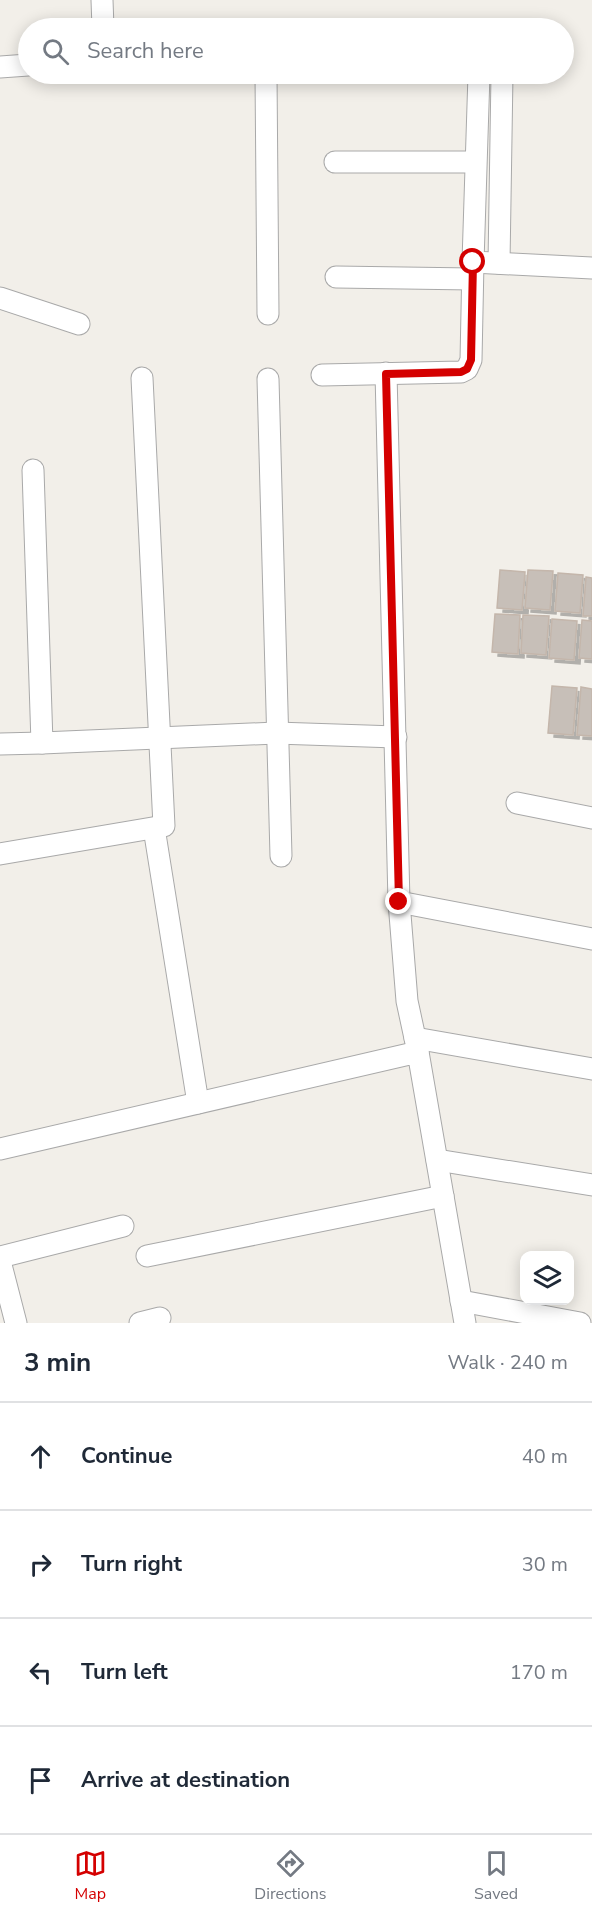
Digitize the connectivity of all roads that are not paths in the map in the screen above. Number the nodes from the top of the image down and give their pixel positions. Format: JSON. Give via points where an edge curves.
{"nodes":[{"id":1,"x":102,"y":0,"type":"edge"},
{"id":2,"x":103,"y":18,"type":"edge"},
{"id":3,"x":18,"y":66,"type":"edge"},
{"id":4,"x":0,"y":67,"type":"edge"},
{"id":5,"x":266,"y":84,"type":"edge"},
{"id":6,"x":479,"y":84,"type":"edge"},
{"id":7,"x":502,"y":84,"type":"edge"},
{"id":8,"x":335,"y":162,"type":"dead end"},
{"id":9,"x":475,"y":162,"type":"junction"},
{"id":10,"x":500,"y":263,"type":"junction"},
{"id":11,"x":592,"y":268,"type":"edge"},
{"id":12,"x":473,"y":271,"type":"junction"},
{"id":13,"x":336,"y":277,"type":"dead end"},
{"id":14,"x":0,"y":298,"type":"edge"},
{"id":15,"x":268,"y":314,"type":"dead end"},
{"id":16,"x":79,"y":324,"type":"dead end"},
{"id":17,"x":386,"y":374,"type":"junction"},
{"id":18,"x":322,"y":375,"type":"dead end"},
{"id":19,"x":142,"y":378,"type":"dead end"},
{"id":20,"x":268,"y":379,"type":"dead end"},
{"id":21,"x":33,"y":470,"type":"dead end"},
{"id":22,"x":276,"y":733,"type":"junction"},
{"id":23,"x":159,"y":736,"type":"junction"},
{"id":24,"x":396,"y":737,"type":"junction"},
{"id":25,"x":42,"y":743,"type":"junction"},
{"id":26,"x":0,"y":744,"type":"edge"},
{"id":27,"x":517,"y":803,"type":"dead end"},
{"id":28,"x":592,"y":818,"type":"edge"},
{"id":29,"x":154,"y":828,"type":"junction"},
{"id":30,"x":0,"y":854,"type":"edge"},
{"id":31,"x":281,"y":856,"type":"dead end"},
{"id":32,"x":399,"y":902,"type":"junction"},
{"id":33,"x":592,"y":939,"type":"edge"},
{"id":34,"x":417,"y":1045,"type":"junction"},
{"id":35,"x":592,"y":1069,"type":"edge"},
{"id":36,"x":198,"y":1103,"type":"junction"},
{"id":37,"x":0,"y":1149,"type":"edge"},
{"id":38,"x":437,"y":1160,"type":"junction"},
{"id":39,"x":592,"y":1185,"type":"edge"},
{"id":40,"x":443,"y":1196,"type":"junction"},
{"id":41,"x":123,"y":1226,"type":"dead end"},
{"id":42,"x":147,"y":1256,"type":"dead end"},
{"id":43,"x":0,"y":1259,"type":"edge"},
{"id":44,"x":461,"y":1301,"type":"junction"},
{"id":45,"x":16,"y":1323,"type":"edge"},
{"id":46,"x":465,"y":1323,"type":"edge"},
{"id":47,"x":580,"y":1323,"type":"edge"}],
"edges":[{"from":1,"to":2,"type":"street"},
{"from":3,"to":4,"type":"street"},
{"from":5,"to":15,"type":"street"},
{"from":6,"to":9,"type":"street"},
{"from":7,"to":10,"type":"street"},
{"from":8,"to":9,"type":"street"},
{"from":9,"to":12,"type":"street"},
{"from":10,"to":11,"type":"street"},
{"from":10,"to":12,"type":"street"},
{"from":12,"to":13,"type":"street"},
{"from":12,"to":17,"type":"street","via":[[471,360],[467,369]]},
{"from":14,"to":16,"type":"street"},
{"from":17,"to":18,"type":"street"},
{"from":17,"to":24,"type":"street"},
{"from":19,"to":23,"type":"street"},
{"from":20,"to":22,"type":"street"},
{"from":21,"to":25,"type":"street"},
{"from":22,"to":23,"type":"street"},
{"from":22,"to":24,"type":"street"},
{"from":22,"to":31,"type":"street"},
{"from":23,"to":25,"type":"street"},
{"from":23,"to":29,"type":"street","via":[[164,826]]},
{"from":24,"to":32,"type":"street"},
{"from":25,"to":26,"type":"street"},
{"from":27,"to":28,"type":"street"},
{"from":29,"to":30,"type":"street"},
{"from":29,"to":36,"type":"street"},
{"from":32,"to":33,"type":"street"},
{"from":32,"to":34,"type":"street","via":[[407,1001]]},
{"from":34,"to":35,"type":"street"},
{"from":34,"to":36,"type":"street"},
{"from":34,"to":38,"type":"street"},
{"from":36,"to":37,"type":"street"},
{"from":38,"to":39,"type":"street"},
{"from":38,"to":40,"type":"street"},
{"from":40,"to":42,"type":"street"},
{"from":40,"to":44,"type":"street"},
{"from":41,"to":43,"type":"street"},
{"from":43,"to":45,"type":"street"},
{"from":44,"to":46,"type":"street"},
{"from":44,"to":47,"type":"street"}]}
